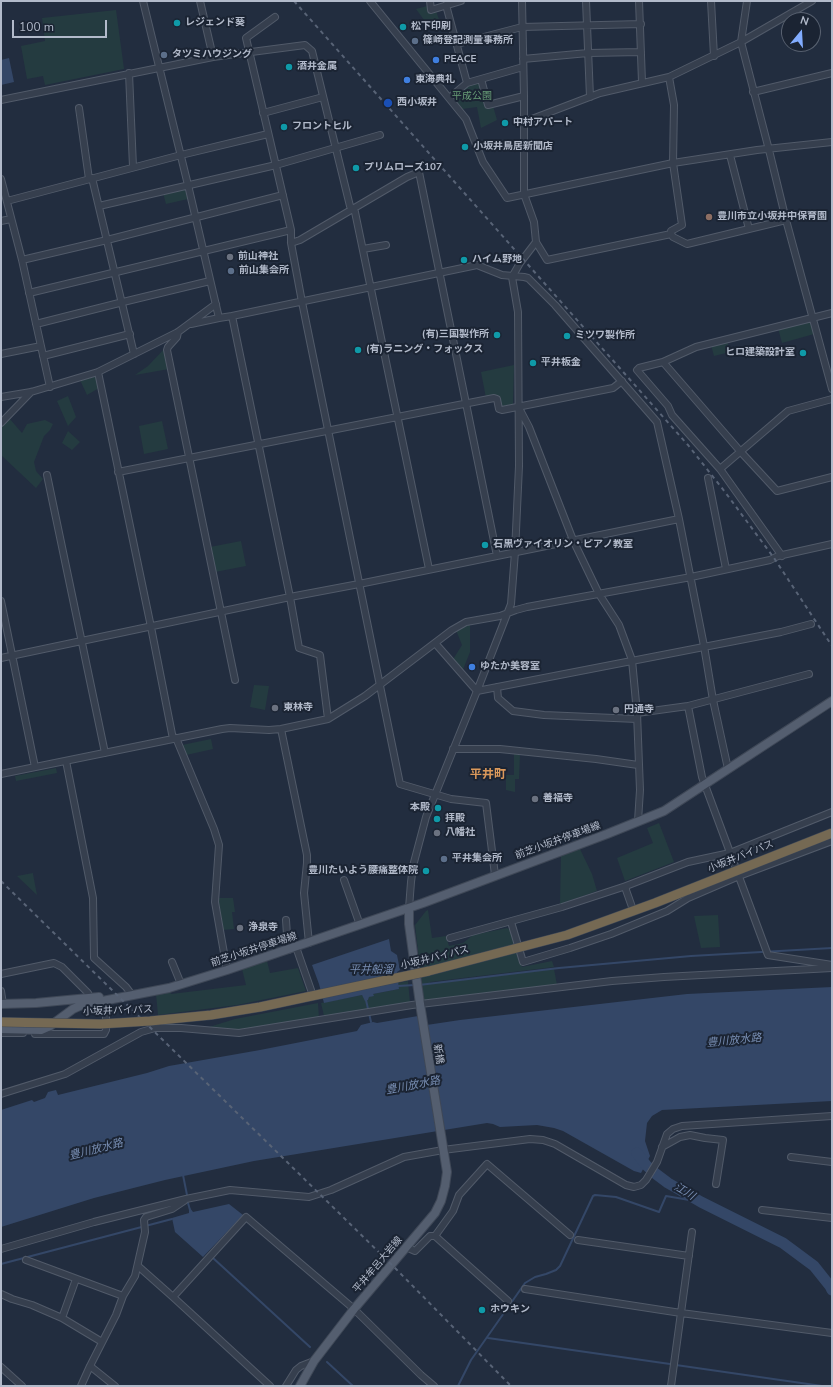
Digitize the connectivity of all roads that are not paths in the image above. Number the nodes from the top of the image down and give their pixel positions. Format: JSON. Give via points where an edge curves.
{"nodes":[{"id":1,"x":143,"y":1,"type":"edge"},
{"id":2,"x":202,"y":1,"type":"edge"},
{"id":3,"x":370,"y":1,"type":"edge"},
{"id":4,"x":430,"y":1,"type":"edge"},
{"id":5,"x":461,"y":1,"type":"edge"},
{"id":6,"x":522,"y":1,"type":"edge"},
{"id":7,"x":586,"y":1,"type":"edge"},
{"id":8,"x":639,"y":1,"type":"edge"},
{"id":9,"x":711,"y":1,"type":"edge"},
{"id":10,"x":747,"y":1,"type":"edge"},
{"id":11,"x":812,"y":1,"type":"edge"},
{"id":12,"x":446,"y":5,"type":"junction"},
{"id":13,"x":275,"y":17,"type":"dead end"},
{"id":14,"x":641,"y":24,"type":"junction"},
{"id":15,"x":587,"y":25,"type":"junction"},
{"id":16,"x":522,"y":27,"type":"junction"},
{"id":17,"x":741,"y":42,"type":"junction"},
{"id":18,"x":457,"y":44,"type":"junction"},
{"id":19,"x":249,"y":52,"type":"junction"},
{"id":20,"x":641,"y":52,"type":"junction"},
{"id":21,"x":588,"y":54,"type":"junction"},
{"id":22,"x":714,"y":56,"type":"junction"},
{"id":23,"x":213,"y":57,"type":"junction"},
{"id":24,"x":523,"y":59,"type":"junction"},
{"id":25,"x":523,"y":67,"type":"junction"},
{"id":26,"x":159,"y":68,"type":"junction"},
{"id":27,"x":129,"y":73,"type":"junction"},
{"id":28,"x":832,"y":73,"type":"edge"},
{"id":29,"x":669,"y":77,"type":"junction"},
{"id":30,"x":481,"y":79,"type":"junction"},
{"id":31,"x":642,"y":82,"type":"junction"},
{"id":32,"x":468,"y":83,"type":"junction"},
{"id":33,"x":754,"y":92,"type":"junction"},
{"id":34,"x":524,"y":96,"type":"junction"},
{"id":35,"x":323,"y":97,"type":"junction"},
{"id":36,"x":590,"y":97,"type":"junction"},
{"id":37,"x":448,"y":98,"type":"junction"},
{"id":38,"x":1,"y":100,"type":"edge"},
{"id":39,"x":79,"y":108,"type":"dead end"},
{"id":40,"x":264,"y":113,"type":"junction"},
{"id":41,"x":524,"y":122,"type":"junction"},
{"id":42,"x":268,"y":134,"type":"junction"},
{"id":43,"x":380,"y":135,"type":"dead end"},
{"id":44,"x":832,"y":142,"type":"edge"},
{"id":45,"x":336,"y":148,"type":"junction"},
{"id":46,"x":769,"y":150,"type":"junction"},
{"id":47,"x":181,"y":155,"type":"junction"},
{"id":48,"x":730,"y":155,"type":"junction"},
{"id":49,"x":674,"y":163,"type":"junction"},
{"id":50,"x":276,"y":165,"type":"junction"},
{"id":51,"x":132,"y":167,"type":"junction"},
{"id":52,"x":91,"y":178,"type":"junction"},
{"id":53,"x":1,"y":179,"type":"edge"},
{"id":54,"x":188,"y":185,"type":"junction"},
{"id":55,"x":524,"y":194,"type":"junction"},
{"id":56,"x":283,"y":195,"type":"junction"},
{"id":57,"x":7,"y":201,"type":"junction"},
{"id":58,"x":99,"y":206,"type":"junction"},
{"id":59,"x":352,"y":209,"type":"junction"},
{"id":60,"x":196,"y":217,"type":"junction"},
{"id":61,"x":11,"y":219,"type":"junction"},
{"id":62,"x":786,"y":220,"type":"junction"},
{"id":63,"x":1,"y":221,"type":"edge"},
{"id":64,"x":749,"y":229,"type":"junction"},
{"id":65,"x":291,"y":230,"type":"junction"},
{"id":66,"x":671,"y":234,"type":"junction"},
{"id":67,"x":107,"y":240,"type":"junction"},
{"id":68,"x":536,"y":242,"type":"junction"},
{"id":69,"x":291,"y":244,"type":"junction"},
{"id":70,"x":386,"y":245,"type":"dead end"},
{"id":71,"x":363,"y":249,"type":"junction"},
{"id":72,"x":204,"y":251,"type":"junction"},
{"id":73,"x":22,"y":260,"type":"junction"},
{"id":74,"x":115,"y":272,"type":"junction"},
{"id":75,"x":440,"y":274,"type":"junction"},
{"id":76,"x":512,"y":276,"type":"junction"},
{"id":77,"x":210,"y":281,"type":"junction"},
{"id":78,"x":371,"y":288,"type":"junction"},
{"id":79,"x":29,"y":293,"type":"junction"},
{"id":80,"x":122,"y":302,"type":"junction"},
{"id":81,"x":302,"y":302,"type":"junction"},
{"id":82,"x":216,"y":304,"type":"junction"},
{"id":83,"x":832,"y":313,"type":"edge"},
{"id":84,"x":232,"y":316,"type":"junction"},
{"id":85,"x":219,"y":318,"type":"junction"},
{"id":86,"x":813,"y":318,"type":"junction"},
{"id":87,"x":36,"y":324,"type":"junction"},
{"id":88,"x":187,"y":325,"type":"junction"},
{"id":89,"x":178,"y":332,"type":"junction"},
{"id":90,"x":130,"y":334,"type":"junction"},
{"id":91,"x":41,"y":346,"type":"junction"},
{"id":92,"x":1,"y":354,"type":"edge"},
{"id":93,"x":134,"y":354,"type":"junction"},
{"id":94,"x":43,"y":356,"type":"junction"},
{"id":95,"x":663,"y":362,"type":"junction"},
{"id":96,"x":98,"y":372,"type":"junction"},
{"id":97,"x":622,"y":381,"type":"junction"},
{"id":98,"x":50,"y":387,"type":"junction"},
{"id":99,"x":832,"y":389,"type":"edge"},
{"id":100,"x":31,"y":392,"type":"junction"},
{"id":101,"x":1,"y":397,"type":"edge"},
{"id":102,"x":832,"y":398,"type":"edge"},
{"id":103,"x":466,"y":403,"type":"junction"},
{"id":104,"x":519,"y":407,"type":"junction"},
{"id":105,"x":396,"y":417,"type":"junction"},
{"id":106,"x":1,"y":423,"type":"edge"},
{"id":107,"x":328,"y":430,"type":"junction"},
{"id":108,"x":258,"y":445,"type":"junction"},
{"id":109,"x":740,"y":451,"type":"junction"},
{"id":110,"x":189,"y":459,"type":"junction"},
{"id":111,"x":720,"y":469,"type":"junction"},
{"id":112,"x":118,"y":472,"type":"junction"},
{"id":113,"x":47,"y":475,"type":"dead end"},
{"id":114,"x":832,"y":477,"type":"edge"},
{"id":115,"x":708,"y":478,"type":"dead end"},
{"id":116,"x":679,"y":519,"type":"junction"},
{"id":117,"x":573,"y":540,"type":"junction"},
{"id":118,"x":832,"y":544,"type":"edge"},
{"id":119,"x":516,"y":552,"type":"junction"},
{"id":120,"x":497,"y":556,"type":"junction"},
{"id":121,"x":782,"y":556,"type":"junction"},
{"id":122,"x":428,"y":569,"type":"junction"},
{"id":123,"x":726,"y":569,"type":"junction"},
{"id":124,"x":691,"y":577,"type":"junction"},
{"id":125,"x":359,"y":584,"type":"junction"},
{"id":126,"x":599,"y":594,"type":"junction"},
{"id":127,"x":290,"y":597,"type":"junction"},
{"id":128,"x":1,"y":600,"type":"edge"},
{"id":129,"x":220,"y":612,"type":"junction"},
{"id":130,"x":508,"y":613,"type":"junction"},
{"id":131,"x":811,"y":624,"type":"dead end"},
{"id":132,"x":151,"y":626,"type":"junction"},
{"id":133,"x":81,"y":641,"type":"junction"},
{"id":134,"x":435,"y":643,"type":"junction"},
{"id":135,"x":704,"y":646,"type":"junction"},
{"id":136,"x":12,"y":655,"type":"junction"},
{"id":137,"x":1,"y":658,"type":"edge"},
{"id":138,"x":632,"y":660,"type":"junction"},
{"id":139,"x":809,"y":674,"type":"dead end"},
{"id":140,"x":235,"y":680,"type":"dead end"},
{"id":141,"x":380,"y":684,"type":"junction"},
{"id":142,"x":497,"y":687,"type":"junction"},
{"id":143,"x":477,"y":691,"type":"junction"},
{"id":144,"x":714,"y":700,"type":"junction"},
{"id":145,"x":832,"y":701,"type":"edge"},
{"id":146,"x":688,"y":706,"type":"junction"},
{"id":147,"x":637,"y":716,"type":"junction"},
{"id":148,"x":328,"y":719,"type":"junction"},
{"id":149,"x":281,"y":729,"type":"junction"},
{"id":150,"x":175,"y":739,"type":"junction"},
{"id":151,"x":453,"y":749,"type":"junction"},
{"id":152,"x":105,"y":753,"type":"junction"},
{"id":153,"x":66,"y":761,"type":"junction"},
{"id":154,"x":638,"y":765,"type":"junction"},
{"id":155,"x":35,"y":767,"type":"junction"},
{"id":156,"x":728,"y":769,"type":"junction"},
{"id":157,"x":1,"y":774,"type":"edge"},
{"id":158,"x":705,"y":784,"type":"junction"},
{"id":159,"x":434,"y":794,"type":"junction"},
{"id":160,"x":832,"y":812,"type":"edge"},
{"id":161,"x":638,"y":821,"type":"junction"},
{"id":162,"x":832,"y":833,"type":"edge"},
{"id":163,"x":832,"y":841,"type":"edge"},
{"id":164,"x":730,"y":853,"type":"junction"},
{"id":165,"x":495,"y":875,"type":"junction"},
{"id":166,"x":738,"y":876,"type":"junction"},
{"id":167,"x":344,"y":880,"type":"dead end"},
{"id":168,"x":626,"y":886,"type":"junction"},
{"id":169,"x":632,"y":907,"type":"dead end"},
{"id":170,"x":409,"y":908,"type":"junction"},
{"id":171,"x":286,"y":920,"type":"dead end"},
{"id":172,"x":511,"y":922,"type":"junction"},
{"id":173,"x":360,"y":925,"type":"junction"},
{"id":174,"x":450,"y":938,"type":"dead end"},
{"id":175,"x":308,"y":943,"type":"junction"},
{"id":176,"x":292,"y":949,"type":"junction"},
{"id":177,"x":172,"y":962,"type":"dead end"},
{"id":178,"x":832,"y":967,"type":"edge"},
{"id":179,"x":227,"y":970,"type":"junction"},
{"id":180,"x":1,"y":974,"type":"edge"},
{"id":181,"x":181,"y":984,"type":"junction"},
{"id":182,"x":310,"y":990,"type":"dead end"},
{"id":183,"x":1,"y":991,"type":"edge"},
{"id":184,"x":132,"y":995,"type":"junction"},
{"id":185,"x":90,"y":998,"type":"junction"},
{"id":186,"x":106,"y":1000,"type":"junction"},
{"id":187,"x":2,"y":1004,"type":"edge"},
{"id":188,"x":420,"y":1006,"type":"junction"},
{"id":189,"x":1,"y":1022,"type":"edge"},
{"id":190,"x":1,"y":1029,"type":"edge"},
{"id":191,"x":1,"y":1033,"type":"edge"},
{"id":192,"x":1,"y":1094,"type":"edge"},
{"id":193,"x":832,"y":1116,"type":"edge"},
{"id":194,"x":662,"y":1147,"type":"junction"},
{"id":195,"x":443,"y":1150,"type":"junction"},
{"id":196,"x":791,"y":1157,"type":"dead end"},
{"id":197,"x":832,"y":1162,"type":"edge"},
{"id":198,"x":716,"y":1184,"type":"dead end"},
{"id":199,"x":186,"y":1199,"type":"junction"},
{"id":200,"x":762,"y":1210,"type":"dead end"},
{"id":201,"x":832,"y":1218,"type":"edge"},
{"id":202,"x":692,"y":1232,"type":"dead end"},
{"id":203,"x":570,"y":1235,"type":"dead end"},
{"id":204,"x":435,"y":1236,"type":"junction"},
{"id":205,"x":578,"y":1240,"type":"dead end"},
{"id":206,"x":406,"y":1246,"type":"junction"},
{"id":207,"x":1,"y":1249,"type":"edge"},
{"id":208,"x":689,"y":1256,"type":"junction"},
{"id":209,"x":26,"y":1260,"type":"dead end"},
{"id":210,"x":138,"y":1266,"type":"junction"},
{"id":211,"x":76,"y":1279,"type":"junction"},
{"id":212,"x":525,"y":1289,"type":"dead end"},
{"id":213,"x":1,"y":1294,"type":"edge"},
{"id":214,"x":124,"y":1296,"type":"junction"},
{"id":215,"x":173,"y":1297,"type":"junction"},
{"id":216,"x":508,"y":1301,"type":"dead end"},
{"id":217,"x":354,"y":1309,"type":"junction"},
{"id":218,"x":681,"y":1313,"type":"junction"},
{"id":219,"x":62,"y":1318,"type":"junction"},
{"id":220,"x":832,"y":1333,"type":"edge"},
{"id":221,"x":102,"y":1342,"type":"junction"},
{"id":222,"x":314,"y":1361,"type":"junction"},
{"id":223,"x":90,"y":1366,"type":"junction"},
{"id":224,"x":1,"y":1367,"type":"edge"},
{"id":225,"x":22,"y":1386,"type":"edge"},
{"id":226,"x":81,"y":1386,"type":"edge"},
{"id":227,"x":115,"y":1386,"type":"edge"},
{"id":228,"x":270,"y":1386,"type":"edge"},
{"id":229,"x":286,"y":1386,"type":"edge"},
{"id":230,"x":300,"y":1386,"type":"edge"},
{"id":231,"x":434,"y":1386,"type":"edge"},
{"id":232,"x":671,"y":1386,"type":"edge"}],
"edges":[{"from":1,"to":26,"type":"street"},
{"from":2,"to":23,"type":"street"},
{"from":3,"to":37,"type":"street"},
{"from":4,"to":12,"type":"street","via":[[431,10]]},
{"from":5,"to":12,"type":"street"},
{"from":6,"to":16,"type":"street"},
{"from":7,"to":15,"type":"street"},
{"from":8,"to":14,"type":"street"},
{"from":9,"to":22,"type":"street"},
{"from":10,"to":17,"type":"street"},
{"from":11,"to":17,"type":"street"},
{"from":12,"to":18,"type":"street"},
{"from":13,"to":19,"type":"street","via":[[246,38]]},
{"from":14,"to":15,"type":"street"},
{"from":14,"to":20,"type":"street"},
{"from":15,"to":16,"type":"street"},
{"from":15,"to":21,"type":"street"},
{"from":16,"to":18,"type":"street"},
{"from":16,"to":24,"type":"street"},
{"from":17,"to":22,"type":"street"},
{"from":17,"to":33,"type":"street"},
{"from":18,"to":32,"type":"street"},
{"from":19,"to":23,"type":"street"},
{"from":19,"to":35,"type":"street","via":[[305,44],[312,51]]},
{"from":19,"to":40,"type":"street"},
{"from":20,"to":21,"type":"street"},
{"from":20,"to":31,"type":"street"},
{"from":21,"to":24,"type":"street"},
{"from":21,"to":36,"type":"street"},
{"from":22,"to":29,"type":"street"},
{"from":23,"to":26,"type":"street"},
{"from":24,"to":25,"type":"street"},
{"from":25,"to":30,"type":"street"},
{"from":25,"to":34,"type":"street"},
{"from":26,"to":27,"type":"street"},
{"from":26,"to":47,"type":"street"},
{"from":27,"to":38,"type":"street"},
{"from":27,"to":51,"type":"street"},
{"from":28,"to":33,"type":"street"},
{"from":29,"to":31,"type":"street"},
{"from":29,"to":49,"type":"street","via":[[674,105]]},
{"from":30,"to":32,"type":"street"},
{"from":30,"to":34,"type":"street","via":[[488,105]]},
{"from":31,"to":36,"type":"street"},
{"from":32,"to":37,"type":"street"},
{"from":33,"to":46,"type":"street"},
{"from":34,"to":41,"type":"street"},
{"from":35,"to":40,"type":"street"},
{"from":35,"to":45,"type":"street"},
{"from":36,"to":41,"type":"street"},
{"from":37,"to":55,"type":"street","via":[[466,119],[483,162],[507,198]]},
{"from":39,"to":52,"type":"street"},
{"from":40,"to":42,"type":"street"},
{"from":41,"to":55,"type":"street"},
{"from":42,"to":47,"type":"street"},
{"from":42,"to":50,"type":"street"},
{"from":43,"to":45,"type":"street"},
{"from":44,"to":46,"type":"street"},
{"from":45,"to":50,"type":"street"},
{"from":45,"to":59,"type":"street"},
{"from":46,"to":48,"type":"street"},
{"from":46,"to":62,"type":"street"},
{"from":47,"to":51,"type":"street"},
{"from":47,"to":54,"type":"street"},
{"from":48,"to":49,"type":"street"},
{"from":48,"to":64,"type":"street"},
{"from":49,"to":55,"type":"street"},
{"from":49,"to":66,"type":"street","via":[[682,225],[671,231]]},
{"from":50,"to":54,"type":"street"},
{"from":50,"to":56,"type":"street"},
{"from":51,"to":52,"type":"street"},
{"from":52,"to":57,"type":"street"},
{"from":52,"to":58,"type":"street"},
{"from":53,"to":57,"type":"street"},
{"from":54,"to":58,"type":"street"},
{"from":54,"to":60,"type":"street"},
{"from":55,"to":68,"type":"street","via":[[534,222]]},
{"from":56,"to":60,"type":"street"},
{"from":56,"to":65,"type":"street"},
{"from":57,"to":61,"type":"street"},
{"from":58,"to":67,"type":"street"},
{"from":59,"to":69,"type":"street"},
{"from":59,"to":71,"type":"street","via":[[355,212]]},
{"from":59,"to":75,"type":"street","via":[[419,172]]},
{"from":60,"to":67,"type":"street"},
{"from":60,"to":72,"type":"street"},
{"from":61,"to":63,"type":"street"},
{"from":61,"to":73,"type":"street"},
{"from":62,"to":64,"type":"street"},
{"from":62,"to":86,"type":"street"},
{"from":64,"to":66,"type":"street","via":[[687,244],[673,238]]},
{"from":65,"to":69,"type":"street"},
{"from":65,"to":72,"type":"street"},
{"from":66,"to":68,"type":"street","via":[[547,260]]},
{"from":67,"to":73,"type":"street"},
{"from":67,"to":74,"type":"street"},
{"from":68,"to":76,"type":"street"},
{"from":69,"to":81,"type":"street"},
{"from":70,"to":71,"type":"street"},
{"from":71,"to":78,"type":"street"},
{"from":72,"to":74,"type":"street"},
{"from":72,"to":77,"type":"street"},
{"from":73,"to":79,"type":"street"},
{"from":74,"to":79,"type":"street"},
{"from":74,"to":80,"type":"street"},
{"from":75,"to":76,"type":"street","via":[[477,265],[502,275]]},
{"from":75,"to":78,"type":"street"},
{"from":75,"to":103,"type":"street"},
{"from":76,"to":97,"type":"street","via":[[528,278]]},
{"from":76,"to":104,"type":"street","via":[[518,312]]},
{"from":77,"to":80,"type":"street"},
{"from":77,"to":82,"type":"street"},
{"from":78,"to":81,"type":"street"},
{"from":78,"to":105,"type":"street"},
{"from":79,"to":87,"type":"street"},
{"from":80,"to":87,"type":"street"},
{"from":80,"to":90,"type":"street"},
{"from":81,"to":84,"type":"street"},
{"from":81,"to":107,"type":"street"},
{"from":82,"to":85,"type":"street"},
{"from":82,"to":88,"type":"street"},
{"from":83,"to":86,"type":"street"},
{"from":84,"to":85,"type":"street"},
{"from":84,"to":108,"type":"street"},
{"from":85,"to":88,"type":"street"},
{"from":86,"to":95,"type":"street","via":[[696,347]]},
{"from":86,"to":99,"type":"street"},
{"from":87,"to":91,"type":"street"},
{"from":88,"to":89,"type":"street"},
{"from":89,"to":93,"type":"street"},
{"from":89,"to":110,"type":"street","via":[[167,350]]},
{"from":90,"to":93,"type":"street"},
{"from":90,"to":94,"type":"street"},
{"from":91,"to":92,"type":"street"},
{"from":91,"to":94,"type":"street"},
{"from":93,"to":96,"type":"street"},
{"from":94,"to":98,"type":"street"},
{"from":95,"to":109,"type":"street"},
{"from":95,"to":111,"type":"street","via":[[637,370],[668,406],[672,415]]},
{"from":96,"to":98,"type":"street"},
{"from":96,"to":112,"type":"street"},
{"from":97,"to":104,"type":"street","via":[[613,388]]},
{"from":97,"to":116,"type":"street","via":[[657,422]]},
{"from":98,"to":100,"type":"street"},
{"from":100,"to":101,"type":"street"},
{"from":100,"to":106,"type":"street"},
{"from":102,"to":109,"type":"street","via":[[788,411]]},
{"from":103,"to":104,"type":"street","via":[[495,398],[500,410]]},
{"from":103,"to":105,"type":"street"},
{"from":103,"to":120,"type":"street"},
{"from":104,"to":117,"type":"street"},
{"from":104,"to":119,"type":"street"},
{"from":105,"to":107,"type":"street"},
{"from":105,"to":122,"type":"street"},
{"from":107,"to":108,"type":"street"},
{"from":107,"to":125,"type":"street"},
{"from":108,"to":110,"type":"street"},
{"from":108,"to":127,"type":"street"},
{"from":109,"to":111,"type":"street"},
{"from":109,"to":114,"type":"street","via":[[777,491]]},
{"from":110,"to":112,"type":"street"},
{"from":110,"to":129,"type":"street"},
{"from":111,"to":121,"type":"street"},
{"from":112,"to":132,"type":"street"},
{"from":113,"to":133,"type":"street"},
{"from":115,"to":123,"type":"street"},
{"from":116,"to":117,"type":"street"},
{"from":116,"to":124,"type":"street"},
{"from":117,"to":119,"type":"street"},
{"from":117,"to":126,"type":"street"},
{"from":118,"to":121,"type":"street"},
{"from":119,"to":120,"type":"street"},
{"from":119,"to":130,"type":"street"},
{"from":120,"to":122,"type":"street"},
{"from":121,"to":123,"type":"street"},
{"from":122,"to":125,"type":"street"},
{"from":123,"to":124,"type":"street"},
{"from":124,"to":126,"type":"street"},
{"from":124,"to":135,"type":"street"},
{"from":125,"to":127,"type":"street"},
{"from":125,"to":141,"type":"street"},
{"from":126,"to":130,"type":"street"},
{"from":126,"to":138,"type":"street","via":[[620,625]]},
{"from":127,"to":129,"type":"street"},
{"from":127,"to":148,"type":"street","via":[[299,648],[320,655]]},
{"from":128,"to":136,"type":"street"},
{"from":129,"to":132,"type":"street"},
{"from":129,"to":140,"type":"street"},
{"from":130,"to":134,"type":"street","via":[[466,622]]},
{"from":130,"to":143,"type":"street"},
{"from":131,"to":135,"type":"street"},
{"from":132,"to":133,"type":"street"},
{"from":132,"to":150,"type":"street"},
{"from":133,"to":136,"type":"street"},
{"from":133,"to":152,"type":"street"},
{"from":134,"to":141,"type":"street"},
{"from":134,"to":143,"type":"street"},
{"from":135,"to":138,"type":"street"},
{"from":135,"to":144,"type":"street"},
{"from":136,"to":137,"type":"street"},
{"from":136,"to":155,"type":"street"},
{"from":138,"to":142,"type":"street"},
{"from":138,"to":147,"type":"street"},
{"from":139,"to":144,"type":"street"},
{"from":141,"to":148,"type":"street"},
{"from":141,"to":159,"type":"street","via":[[400,784]]},
{"from":142,"to":143,"type":"street"},
{"from":142,"to":147,"type":"street","via":[[498,698],[513,711],[544,716]]},
{"from":143,"to":151,"type":"street"},
{"from":144,"to":146,"type":"street"},
{"from":144,"to":156,"type":"street"},
{"from":145,"to":156,"type":"main road","name":"前芝小坂井停車場線"},
{"from":146,"to":147,"type":"street"},
{"from":146,"to":158,"type":"street"},
{"from":147,"to":154,"type":"street"},
{"from":148,"to":149,"type":"street"},
{"from":149,"to":150,"type":"street","via":[[230,728]]},
{"from":149,"to":175,"type":"street","via":[[307,855],[304,893]]},
{"from":150,"to":152,"type":"street"},
{"from":150,"to":179,"type":"street","via":[[219,845],[215,902]]},
{"from":151,"to":154,"type":"street","via":[[500,749]]},
{"from":151,"to":159,"type":"street"},
{"from":152,"to":153,"type":"street"},
{"from":153,"to":155,"type":"street"},
{"from":153,"to":184,"type":"street","via":[[93,898],[94,958]]},
{"from":154,"to":161,"type":"street"},
{"from":155,"to":157,"type":"street"},
{"from":156,"to":158,"type":"main road","name":"前芝小坂井停車場線"},
{"from":158,"to":161,"type":"main road","name":"前芝小坂井停車場線","via":[[664,811]]},
{"from":158,"to":164,"type":"street"},
{"from":159,"to":165,"type":"street","via":[[486,803]]},
{"from":159,"to":170,"type":"street","via":[[414,866]]},
{"from":160,"to":164,"type":"street"},
{"from":161,"to":165,"type":"main road","name":"前芝小坂井停車場線"},
{"from":162,"to":189,"type":"highway","name":"小坂井バイパス","bridge":true,"via":[[655,904],[567,935],[429,971],[211,1015],[100,1024]]},
{"from":163,"to":166,"type":"street"},
{"from":164,"to":166,"type":"street"},
{"from":164,"to":168,"type":"street","via":[[688,862]]},
{"from":165,"to":170,"type":"main road","name":"前芝小坂井停車場線"},
{"from":166,"to":172,"type":"street","via":[[611,934],[523,962]]},
{"from":166,"to":178,"type":"street","via":[[768,955]]},
{"from":167,"to":173,"type":"street"},
{"from":168,"to":169,"type":"street"},
{"from":168,"to":172,"type":"street"},
{"from":170,"to":173,"type":"main road","name":"前芝小坂井停車場線"},
{"from":170,"to":188,"type":"main road"},
{"from":171,"to":176,"type":"street"},
{"from":172,"to":174,"type":"street"},
{"from":173,"to":175,"type":"main road","name":"前芝小坂井停車場線"},
{"from":175,"to":176,"type":"main road","name":"前芝小坂井停車場線"},
{"from":176,"to":179,"type":"main road","name":"前芝小坂井停車場線"},
{"from":176,"to":182,"type":"street"},
{"from":177,"to":181,"type":"street"},
{"from":178,"to":188,"type":"street","via":[[627,980]]},
{"from":179,"to":181,"type":"main road","name":"前芝小坂井停車場線"},
{"from":180,"to":185,"type":"street","via":[[54,964],[62,967]]},
{"from":181,"to":184,"type":"main road","name":"前芝小坂井停車場線"},
{"from":183,"to":187,"type":"street"},
{"from":184,"to":185,"type":"main road","name":"前芝小坂井停車場線"},
{"from":184,"to":186,"type":"main road","name":"前芝小坂井停車場線"},
{"from":185,"to":187,"type":"main road","name":"前芝小坂井停車場線","via":[[36,1004]]},
{"from":186,"to":190,"type":"main road","name":"前芝小坂井停車場線","via":[[73,1009],[41,1030]]},
{"from":186,"to":191,"type":"street","via":[[104,1034]]},
{"from":188,"to":192,"type":"street","via":[[239,1033],[155,1028],[141,1032],[65,1074]]},
{"from":188,"to":195,"type":"main road","name":"新橋"},
{"from":193,"to":194,"type":"street","via":[[682,1126],[667,1134]]},
{"from":194,"to":195,"type":"street","via":[[657,1162],[646,1180],[634,1187],[626,1186],[555,1144],[543,1140],[530,1139]]},
{"from":194,"to":198,"type":"street","via":[[680,1137],[690,1135],[723,1140]]},
{"from":195,"to":199,"type":"street","via":[[404,1157],[331,1190],[309,1197],[230,1190]]},
{"from":195,"to":206,"type":"main road","name":"平井牟呂大岩線","via":[[447,1172],[441,1201]]},
{"from":196,"to":197,"type":"street"},
{"from":199,"to":207,"type":"street"},
{"from":199,"to":210,"type":"street","via":[[172,1209],[146,1217]]},
{"from":200,"to":201,"type":"street"},
{"from":202,"to":208,"type":"street"},
{"from":203,"to":204,"type":"street","via":[[487,1164],[459,1195],[453,1212]]},
{"from":204,"to":206,"type":"street","via":[[430,1236],[415,1251]]},
{"from":204,"to":216,"type":"street"},
{"from":205,"to":208,"type":"street"},
{"from":206,"to":217,"type":"main road","name":"平井牟呂大岩線"},
{"from":208,"to":218,"type":"street"},
{"from":209,"to":211,"type":"street"},
{"from":210,"to":214,"type":"street"},
{"from":210,"to":215,"type":"street"},
{"from":211,"to":214,"type":"street"},
{"from":211,"to":219,"type":"street"},
{"from":212,"to":218,"type":"street"},
{"from":213,"to":219,"type":"street"},
{"from":214,"to":221,"type":"street"},
{"from":215,"to":217,"type":"street","via":[[246,1217]]},
{"from":215,"to":228,"type":"street"},
{"from":217,"to":222,"type":"main road","name":"平井牟呂大岩線"},
{"from":217,"to":231,"type":"street"},
{"from":218,"to":220,"type":"street"},
{"from":218,"to":232,"type":"street"},
{"from":219,"to":221,"type":"street"},
{"from":221,"to":223,"type":"street"},
{"from":222,"to":229,"type":"street","via":[[300,1366]]},
{"from":222,"to":230,"type":"main road","name":"平井牟呂大岩線"},
{"from":223,"to":226,"type":"street"},
{"from":223,"to":227,"type":"street"},
{"from":224,"to":225,"type":"street"}]}
